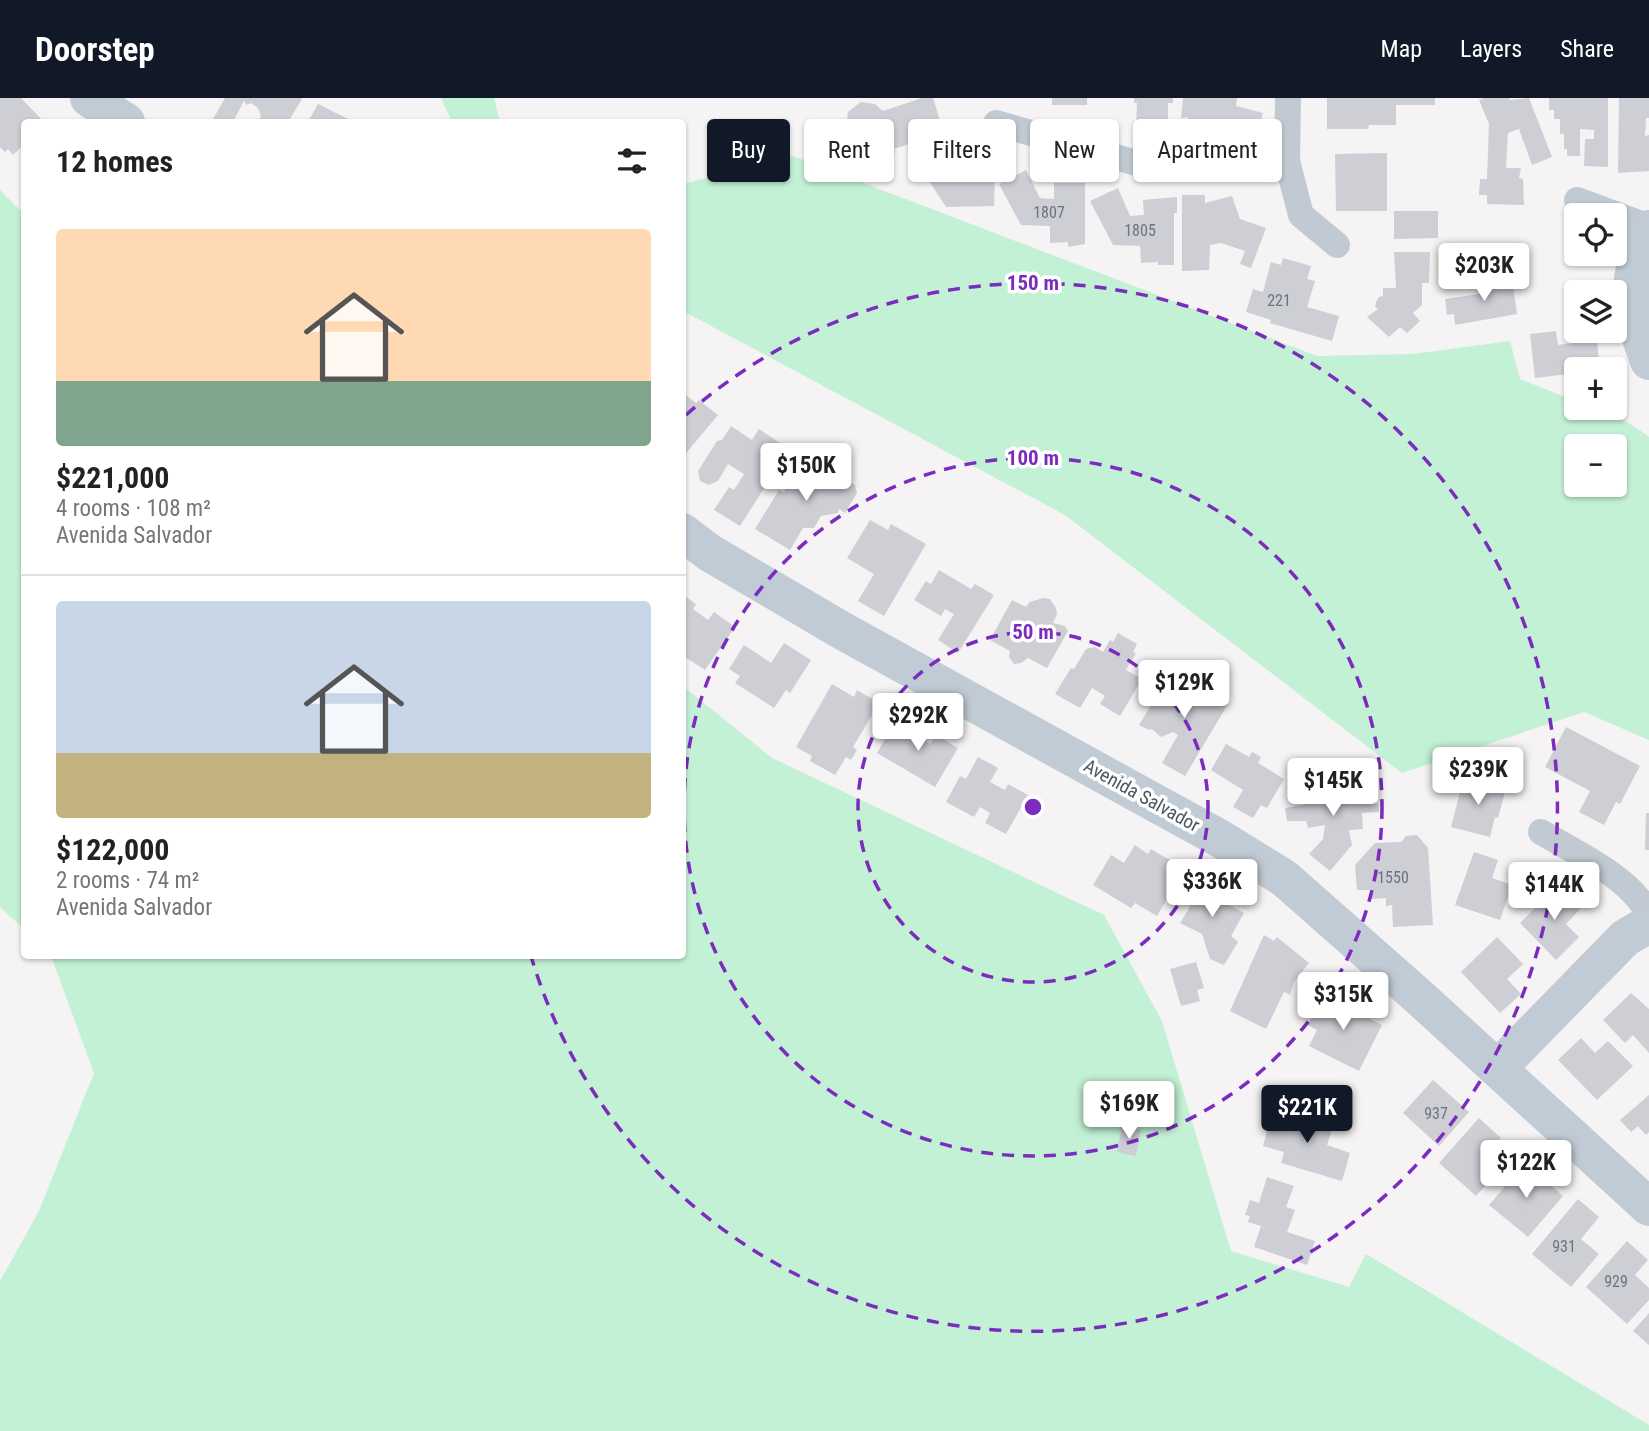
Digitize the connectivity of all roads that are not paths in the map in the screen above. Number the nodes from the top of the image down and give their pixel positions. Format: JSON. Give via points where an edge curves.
{"nodes":[{"id":1,"x":89,"y":98,"type":"edge"},
{"id":2,"x":1288,"y":98,"type":"edge"},
{"id":3,"x":121,"y":119,"type":"edge"},
{"id":4,"x":1016,"y":129,"type":"edge"},
{"id":5,"x":1287,"y":161,"type":"junction"},
{"id":6,"x":1577,"y":200,"type":"dead end"},
{"id":7,"x":1649,"y":228,"type":"edge"},
{"id":8,"x":1337,"y":245,"type":"dead end"},
{"id":9,"x":1649,"y":361,"type":"edge"},
{"id":10,"x":686,"y":535,"type":"edge"},
{"id":11,"x":1541,"y":832,"type":"dead end"},
{"id":12,"x":1649,"y":916,"type":"edge"},
{"id":13,"x":1649,"y":924,"type":"edge"},
{"id":14,"x":1497,"y":1068,"type":"junction"},
{"id":15,"x":1649,"y":1207,"type":"edge"}],
"edges":[{"from":1,"to":3,"type":"street"},
{"from":2,"to":5,"type":"street"},
{"from":4,"to":5,"type":"street","via":[[1140,164]]},
{"from":5,"to":8,"type":"street","via":[[1301,215]]},
{"from":6,"to":7,"type":"street"},
{"from":7,"to":9,"type":"street","via":[[1634,268],[1633,308]]},
{"from":10,"to":14,"type":"street","name":"Avenida Salvador","via":[[710,554],[829,623],[1284,878]]},
{"from":11,"to":12,"type":"street","via":[[1618,879],[1644,903]]},
{"from":13,"to":14,"type":"street","via":[[1625,938]]},
{"from":14,"to":15,"type":"street","name":"Avenida Salvador"}]}
